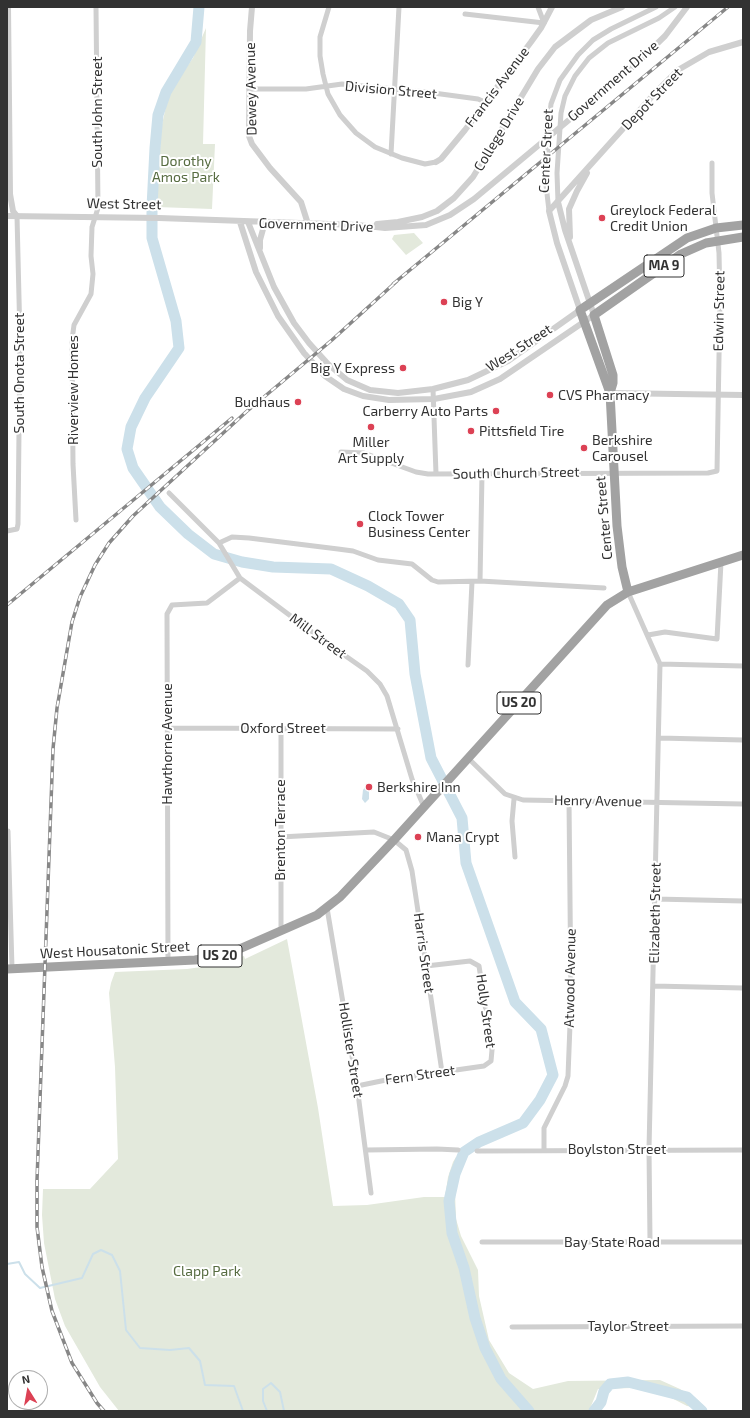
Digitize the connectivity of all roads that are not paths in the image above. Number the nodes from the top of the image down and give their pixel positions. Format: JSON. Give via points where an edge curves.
{"nodes":[{"id":1,"x":8,"y":7,"type":"edge"},
{"id":2,"x":96,"y":7,"type":"edge"},
{"id":3,"x":252,"y":7,"type":"edge"},
{"id":4,"x":329,"y":7,"type":"edge"},
{"id":5,"x":399,"y":7,"type":"edge"},
{"id":6,"x":538,"y":7,"type":"edge"},
{"id":7,"x":552,"y":7,"type":"edge"},
{"id":8,"x":622,"y":7,"type":"edge"},
{"id":9,"x":656,"y":7,"type":"edge"},
{"id":10,"x":675,"y":7,"type":"edge"},
{"id":11,"x":687,"y":7,"type":"edge"},
{"id":12,"x":465,"y":14,"type":"dead end"},
{"id":13,"x":544,"y":23,"type":"junction"},
{"id":14,"x":743,"y":42,"type":"edge"},
{"id":15,"x":8,"y":78,"type":"edge"},
{"id":16,"x":326,"y":87,"type":"junction"},
{"id":17,"x":249,"y":89,"type":"junction"},
{"id":18,"x":395,"y":89,"type":"junction"},
{"id":19,"x":485,"y":102,"type":"junction"},
{"id":20,"x":391,"y":154,"type":"junction"},
{"id":21,"x":436,"y":162,"type":"joint"},
{"id":22,"x":593,"y":163,"type":"junction"},
{"id":23,"x":712,"y":163,"type":"dead end"},
{"id":24,"x":558,"y":202,"type":"junction"},
{"id":25,"x":549,"y":211,"type":"junction"},
{"id":26,"x":7,"y":216,"type":"edge"},
{"id":27,"x":16,"y":216,"type":"junction"},
{"id":28,"x":95,"y":217,"type":"junction"},
{"id":29,"x":240,"y":222,"type":"junction"},
{"id":30,"x":248,"y":222,"type":"junction"},
{"id":31,"x":265,"y":222,"type":"junction"},
{"id":32,"x":308,"y":224,"type":"junction"},
{"id":33,"x":357,"y":225,"type":"junction"},
{"id":34,"x":743,"y":225,"type":"edge"},
{"id":35,"x":716,"y":228,"type":"junction"},
{"id":36,"x":743,"y":237,"type":"edge"},
{"id":37,"x":718,"y":240,"type":"junction"},
{"id":38,"x":570,"y":244,"type":"junction"},
{"id":39,"x":263,"y":259,"type":"junction"},
{"id":40,"x":590,"y":303,"type":"junction"},
{"id":41,"x":580,"y":310,"type":"junction"},
{"id":42,"x":594,"y":315,"type":"junction"},
{"id":43,"x":584,"y":322,"type":"junction"},
{"id":44,"x":433,"y":390,"type":"junction"},
{"id":45,"x":610,"y":393,"type":"junction"},
{"id":46,"x":717,"y":394,"type":"junction"},
{"id":47,"x":743,"y":395,"type":"edge"},
{"id":48,"x":434,"y":399,"type":"junction"},
{"id":49,"x":341,"y":452,"type":"dead end"},
{"id":50,"x":717,"y":471,"type":"joint"},
{"id":51,"x":436,"y":474,"type":"junction"},
{"id":52,"x":482,"y":474,"type":"junction"},
{"id":53,"x":614,"y":474,"type":"junction"},
{"id":54,"x":169,"y":493,"type":"dead end"},
{"id":55,"x":76,"y":520,"type":"dead end"},
{"id":56,"x":7,"y":531,"type":"edge"},
{"id":57,"x":219,"y":543,"type":"junction"},
{"id":58,"x":743,"y":555,"type":"edge"},
{"id":59,"x":721,"y":562,"type":"junction"},
{"id":60,"x":240,"y":578,"type":"junction"},
{"id":61,"x":480,"y":581,"type":"junction"},
{"id":62,"x":472,"y":582,"type":"junction"},
{"id":63,"x":604,"y":588,"type":"dead end"},
{"id":64,"x":628,"y":592,"type":"junction"},
{"id":65,"x":648,"y":635,"type":"junction"},
{"id":66,"x":660,"y":664,"type":"junction"},
{"id":67,"x":468,"y":665,"type":"dead end"},
{"id":68,"x":743,"y":666,"type":"edge"},
{"id":69,"x":168,"y":728,"type":"junction"},
{"id":70,"x":281,"y":729,"type":"junction"},
{"id":71,"x":398,"y":729,"type":"junction"},
{"id":72,"x":659,"y":738,"type":"junction"},
{"id":73,"x":743,"y":740,"type":"edge"},
{"id":74,"x":469,"y":759,"type":"junction"},
{"id":75,"x":514,"y":798,"type":"junction"},
{"id":76,"x":569,"y":801,"type":"junction"},
{"id":77,"x":657,"y":802,"type":"junction"},
{"id":78,"x":427,"y":804,"type":"junction"},
{"id":79,"x":743,"y":804,"type":"edge"},
{"id":80,"x":8,"y":831,"type":"dead end"},
{"id":81,"x":280,"y":837,"type":"junction"},
{"id":82,"x":394,"y":840,"type":"junction"},
{"id":83,"x":515,"y":857,"type":"dead end"},
{"id":84,"x":656,"y":899,"type":"junction"},
{"id":85,"x":743,"y":901,"type":"edge"},
{"id":86,"x":326,"y":908,"type":"junction"},
{"id":87,"x":281,"y":932,"type":"junction"},
{"id":88,"x":168,"y":962,"type":"junction"},
{"id":89,"x":426,"y":966,"type":"junction"},
{"id":90,"x":9,"y":968,"type":"edge"},
{"id":91,"x":653,"y":986,"type":"junction"},
{"id":92,"x":743,"y":988,"type":"edge"},
{"id":93,"x":484,"y":1066,"type":"joint"},
{"id":94,"x":442,"y":1072,"type":"junction"},
{"id":95,"x":357,"y":1086,"type":"junction"},
{"id":96,"x":649,"y":1149,"type":"junction"},
{"id":97,"x":366,"y":1150,"type":"junction"},
{"id":98,"x":458,"y":1150,"type":"dead end"},
{"id":99,"x":544,"y":1150,"type":"junction"},
{"id":100,"x":743,"y":1150,"type":"edge"},
{"id":101,"x":477,"y":1151,"type":"dead end"},
{"id":102,"x":371,"y":1193,"type":"dead end"},
{"id":103,"x":650,"y":1241,"type":"junction"},
{"id":104,"x":482,"y":1242,"type":"dead end"},
{"id":105,"x":743,"y":1242,"type":"edge"},
{"id":106,"x":512,"y":1326,"type":"dead end"},
{"id":107,"x":743,"y":1326,"type":"edge"}],
"edges":[{"from":1,"to":15,"type":"street"},
{"from":2,"to":28,"type":"street","name":"South John Street","via":[[98,208]]},
{"from":3,"to":17,"type":"street","name":"Dewey Avenue"},
{"from":4,"to":16,"type":"street","via":[[320,37],[320,56]]},
{"from":5,"to":18,"type":"street"},
{"from":6,"to":13,"type":"street"},
{"from":7,"to":13,"type":"street","name":"Francis Avenue"},
{"from":8,"to":33,"type":"street","name":"College Drive","via":[[591,20],[555,47],[538,69],[473,177],[454,198],[437,211],[416,218]]},
{"from":9,"to":25,"type":"street","name":"Center Street","via":[[593,40],[570,64],[560,80],[551,104],[549,121],[546,185]]},
{"from":10,"to":24,"type":"street","name":"Center Street","via":[[659,18],[608,43],[589,58],[575,76],[561,113]]},
{"from":11,"to":33,"type":"street","name":"Government Drive","via":[[652,49],[458,210],[426,225],[403,228]]},
{"from":12,"to":13,"type":"street"},
{"from":13,"to":19,"type":"street","name":"Francis Avenue"},
{"from":14,"to":22,"type":"street","name":"Depot Street","via":[[709,52],[678,70]]},
{"from":15,"to":27,"type":"street","via":[[10,194]]},
{"from":16,"to":17,"type":"street","name":"Division Street"},
{"from":16,"to":18,"type":"street","name":"Division Street","via":[[342,84]]},
{"from":16,"to":20,"type":"street","via":[[340,115],[356,133],[375,147]]},
{"from":17,"to":32,"type":"street","name":"Dewey Avenue","via":[[249,136],[252,144],[301,202]]},
{"from":18,"to":19,"type":"street","name":"Division Street"},
{"from":18,"to":20,"type":"street"},
{"from":19,"to":21,"type":"street","name":"Francis Avenue","via":[[460,136]]},
{"from":20,"to":21,"type":"street","via":[[425,164]]},
{"from":22,"to":24,"type":"street","name":"Depot Street"},
{"from":22,"to":38,"type":"street","name":"Depot Street","via":[[571,204],[568,219]]},
{"from":23,"to":35,"type":"street","name":"Edwin Street"},
{"from":24,"to":25,"type":"street","name":"Depot Street"},
{"from":24,"to":38,"type":"street","name":"Center Street"},
{"from":25,"to":41,"type":"street","name":"Center Street"},
{"from":26,"to":27,"type":"street","name":"West Street"},
{"from":27,"to":28,"type":"street","name":"West Street"},
{"from":27,"to":56,"type":"street","name":"South Onota Street","via":[[20,339],[18,524],[16,530]]},
{"from":28,"to":29,"type":"street","name":"West Street"},
{"from":28,"to":55,"type":"street","name":"Riverview Homes","via":[[92,227],[91,294],[74,325],[72,340]]},
{"from":29,"to":30,"type":"street","name":"West Street"},
{"from":29,"to":48,"type":"street","name":"West Street","via":[[256,272],[278,316],[304,353],[325,376],[344,389],[364,396],[389,400]]},
{"from":30,"to":31,"type":"street","name":"Government Drive"},
{"from":30,"to":39,"type":"street","name":"West Street"},
{"from":31,"to":32,"type":"street","name":"Government Drive"},
{"from":31,"to":39,"type":"street","name":"West Street","via":[[260,240]]},
{"from":32,"to":33,"type":"street","name":"Government Drive"},
{"from":34,"to":35,"type":"highway","name":"West Street","number":"MA 9"},
{"from":35,"to":37,"type":"street","name":"Edwin Street"},
{"from":35,"to":40,"type":"highway","name":"West Street","number":"MA 9","via":[[676,245]]},
{"from":36,"to":37,"type":"highway","name":"West Street","number":"MA 9"},
{"from":37,"to":42,"type":"highway","name":"West Street","number":"MA 9","via":[[681,254]]},
{"from":37,"to":46,"type":"street","name":"Edwin Street","via":[[720,300]]},
{"from":38,"to":40,"type":"street","name":"Center Street"},
{"from":39,"to":44,"type":"street","name":"West Street","via":[[279,297],[302,334],[328,364],[346,379],[370,390],[383,392]]},
{"from":40,"to":41,"type":"highway","name":"West Street","number":"MA 9"},
{"from":40,"to":42,"type":"street","name":"Center Street"},
{"from":41,"to":43,"type":"highway","name":"Center Street"},
{"from":41,"to":44,"type":"street","name":"West Street","via":[[499,367],[468,380]]},
{"from":42,"to":43,"type":"street","name":"West Street"},
{"from":42,"to":45,"type":"highway","name":"Center Street","via":[[613,375]]},
{"from":43,"to":45,"type":"highway","name":"Center Street"},
{"from":43,"to":48,"type":"street","name":"West Street","via":[[500,379],[471,392]]},
{"from":44,"to":48,"type":"street"},
{"from":45,"to":46,"type":"street"},
{"from":45,"to":53,"type":"highway","name":"Center Street"},
{"from":46,"to":47,"type":"street"},
{"from":46,"to":50,"type":"street","name":"Edwin Street"},
{"from":48,"to":51,"type":"street"},
{"from":49,"to":51,"type":"street","name":"South Church Street","via":[[364,453],[416,472]]},
{"from":50,"to":53,"type":"street","name":"South Church Street","via":[[708,474]]},
{"from":51,"to":52,"type":"street","name":"South Church Street"},
{"from":52,"to":53,"type":"street","name":"South Church Street"},
{"from":52,"to":61,"type":"street"},
{"from":53,"to":64,"type":"highway","name":"Center Street","via":[[619,552]]},
{"from":54,"to":57,"type":"street","name":"Mill Street"},
{"from":57,"to":60,"type":"street","name":"Mill Street"},
{"from":57,"to":62,"type":"street","via":[[232,537],[249,538],[354,551],[378,560],[412,564],[438,582]]},
{"from":58,"to":59,"type":"highway","name":"West Housatonic Street","number":"US 20"},
{"from":59,"to":64,"type":"highway","name":"West Housatonic Street","number":"US 20"},
{"from":59,"to":65,"type":"street","via":[[717,639],[665,632]]},
{"from":60,"to":69,"type":"street","name":"Hawthorne Avenue","via":[[207,603],[178,604],[168,609]]},
{"from":60,"to":71,"type":"street","name":"Mill Street","via":[[367,671],[385,690]]},
{"from":61,"to":62,"type":"street"},
{"from":61,"to":63,"type":"street"},
{"from":62,"to":67,"type":"street"},
{"from":64,"to":65,"type":"street","name":"Elizabeth Street"},
{"from":64,"to":74,"type":"highway","name":"West Housatonic Street","number":"US 20","via":[[596,615]]},
{"from":65,"to":66,"type":"street","name":"Elizabeth Street"},
{"from":66,"to":68,"type":"street"},
{"from":66,"to":72,"type":"street","name":"Elizabeth Street"},
{"from":69,"to":70,"type":"street","name":"Oxford Street"},
{"from":69,"to":88,"type":"street","name":"Hawthorne Avenue"},
{"from":70,"to":71,"type":"street","name":"Oxford Street"},
{"from":70,"to":81,"type":"street","name":"Brenton Terrace"},
{"from":71,"to":78,"type":"street","name":"Mill Street","via":[[412,779]]},
{"from":72,"to":73,"type":"street"},
{"from":72,"to":77,"type":"street","name":"Elizabeth Street"},
{"from":74,"to":75,"type":"street","via":[[505,794]]},
{"from":74,"to":78,"type":"highway","name":"West Housatonic Street","number":"US 20"},
{"from":75,"to":76,"type":"street","name":"Henry Avenue"},
{"from":75,"to":83,"type":"street","via":[[512,821]]},
{"from":76,"to":77,"type":"street","name":"Henry Avenue"},
{"from":76,"to":99,"type":"street","name":"Atwood Avenue","via":[[571,999],[568,1076],[544,1128]]},
{"from":77,"to":79,"type":"street","name":"Henry Avenue"},
{"from":77,"to":84,"type":"street","name":"Elizabeth Street"},
{"from":78,"to":82,"type":"highway","name":"West Housatonic Street","number":"US 20"},
{"from":80,"to":90,"type":"street"},
{"from":81,"to":82,"type":"street","via":[[374,832]]},
{"from":81,"to":87,"type":"street","name":"Brenton Terrace"},
{"from":82,"to":86,"type":"highway","name":"West Housatonic Street","number":"US 20","via":[[340,897]]},
{"from":82,"to":89,"type":"street","name":"Harris Street","via":[[406,850],[409,857]]},
{"from":84,"to":85,"type":"street"},
{"from":84,"to":91,"type":"street","name":"Elizabeth Street"},
{"from":86,"to":87,"type":"highway","name":"West Housatonic Street","number":"US 20"},
{"from":86,"to":95,"type":"street","name":"Hollister Street"},
{"from":87,"to":88,"type":"highway","name":"West Housatonic Street","number":"US 20","via":[[220,956]]},
{"from":88,"to":90,"type":"highway","name":"West Housatonic Street","number":"US 20"},
{"from":89,"to":93,"type":"street","name":"Holly Street","via":[[467,962],[474,962],[479,966],[493,1056],[489,1064]]},
{"from":89,"to":94,"type":"street","name":"Harris Street"},
{"from":91,"to":92,"type":"street"},
{"from":91,"to":96,"type":"street","name":"Elizabeth Street"},
{"from":93,"to":94,"type":"street","name":"Fern Street"},
{"from":94,"to":95,"type":"street","name":"Fern Street"},
{"from":95,"to":97,"type":"street","name":"Hollister Street"},
{"from":96,"to":99,"type":"street","name":"Boylston Street"},
{"from":96,"to":100,"type":"street","name":"Boylston Street"},
{"from":96,"to":103,"type":"street","name":"Elizabeth Street"},
{"from":97,"to":98,"type":"street"},
{"from":97,"to":102,"type":"street","name":"Hollister Street"},
{"from":99,"to":101,"type":"street","name":"Boylston Street"},
{"from":103,"to":104,"type":"street","name":"Bay State Road"},
{"from":103,"to":105,"type":"street","name":"Bay State Road"},
{"from":106,"to":107,"type":"street","name":"Taylor Street"}]}
